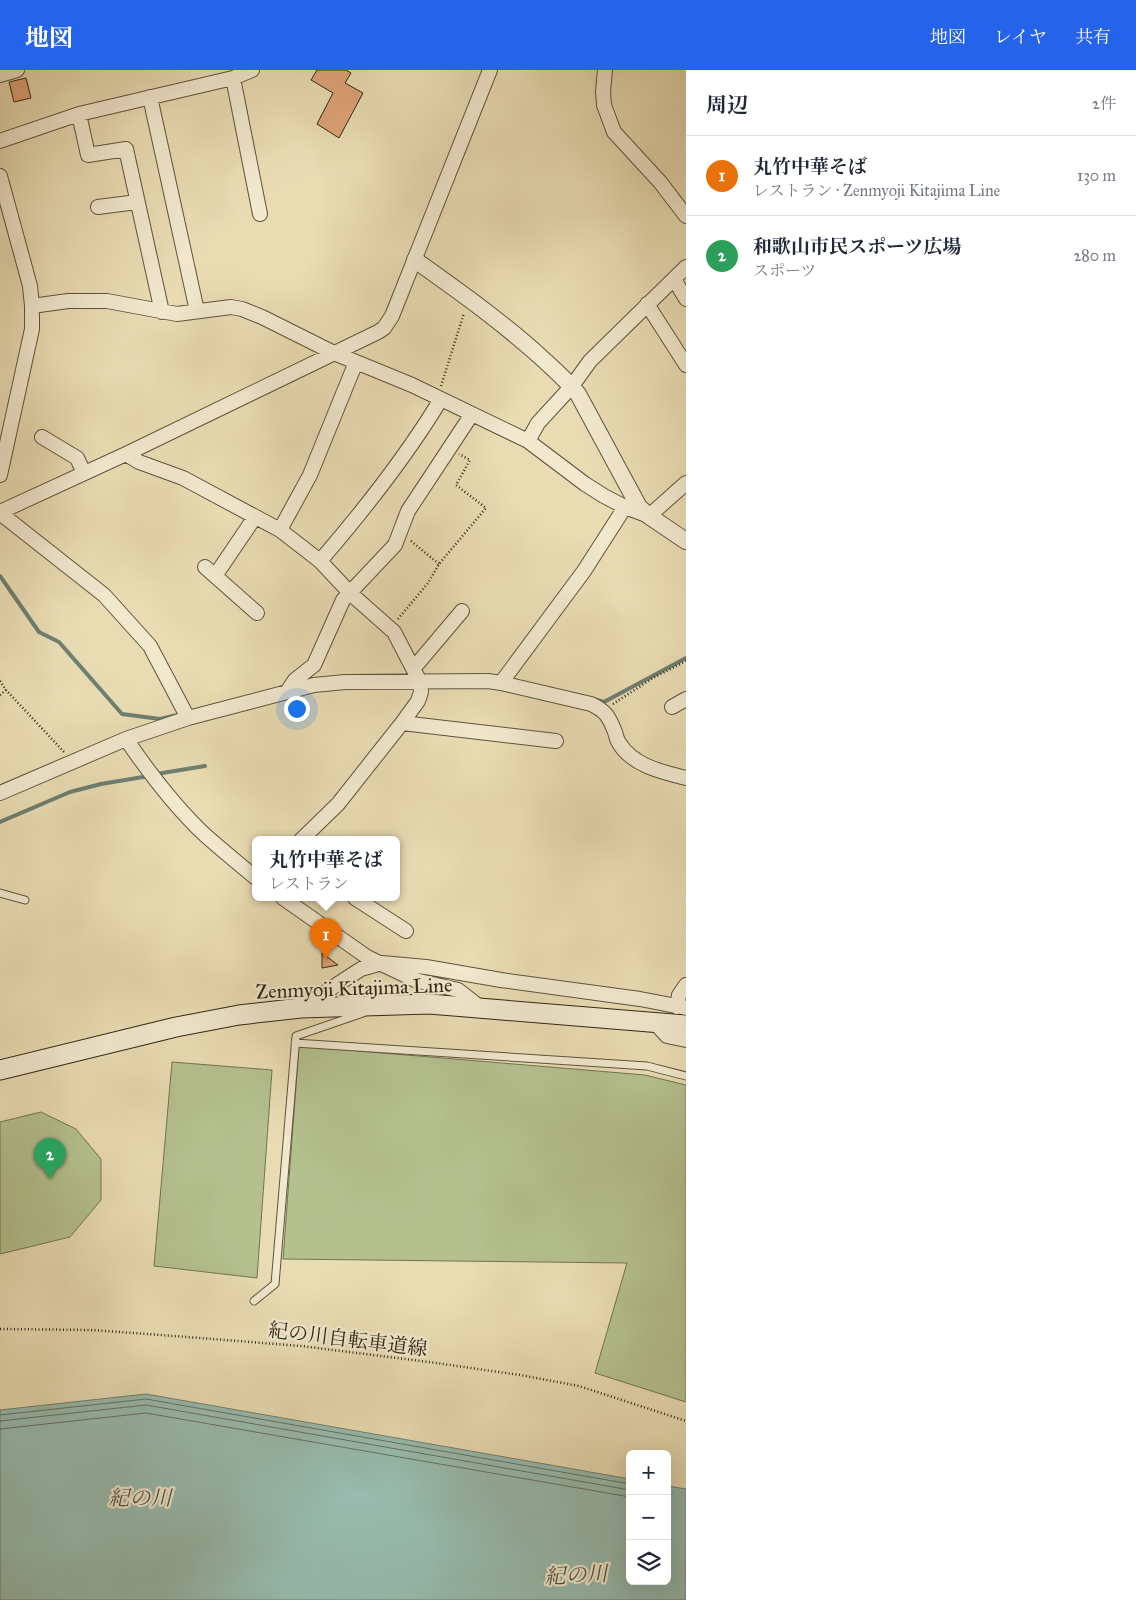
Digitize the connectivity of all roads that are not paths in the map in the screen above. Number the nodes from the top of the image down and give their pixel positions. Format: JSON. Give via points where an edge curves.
{"nodes":[{"id":1,"x":17,"y":70,"type":"edge"},
{"id":2,"x":252,"y":70,"type":"edge"},
{"id":3,"x":490,"y":70,"type":"edge"},
{"id":4,"x":605,"y":70,"type":"edge"},
{"id":5,"x":0,"y":75,"type":"edge"},
{"id":6,"x":234,"y":78,"type":"junction"},
{"id":7,"x":150,"y":97,"type":"junction"},
{"id":8,"x":78,"y":114,"type":"junction"},
{"id":9,"x":0,"y":141,"type":"edge"},
{"id":10,"x":1,"y":182,"type":"edge"},
{"id":11,"x":137,"y":202,"type":"junction"},
{"id":12,"x":98,"y":207,"type":"dead end"},
{"id":13,"x":260,"y":214,"type":"dead end"},
{"id":14,"x":686,"y":216,"type":"edge"},
{"id":15,"x":415,"y":260,"type":"junction"},
{"id":16,"x":686,"y":267,"type":"edge"},
{"id":17,"x":674,"y":279,"type":"junction"},
{"id":18,"x":686,"y":299,"type":"edge"},
{"id":19,"x":647,"y":304,"type":"junction"},
{"id":20,"x":32,"y":306,"type":"junction"},
{"id":21,"x":197,"y":310,"type":"junction"},
{"id":22,"x":162,"y":312,"type":"junction"},
{"id":23,"x":334,"y":353,"type":"junction"},
{"id":24,"x":356,"y":362,"type":"junction"},
{"id":25,"x":686,"y":365,"type":"edge"},
{"id":26,"x":572,"y":386,"type":"junction"},
{"id":27,"x":439,"y":398,"type":"junction"},
{"id":28,"x":472,"y":414,"type":"junction"},
{"id":29,"x":42,"y":437,"type":"dead end"},
{"id":30,"x":528,"y":441,"type":"junction"},
{"id":31,"x":2,"y":454,"type":"edge"},
{"id":32,"x":126,"y":454,"type":"junction"},
{"id":33,"x":84,"y":473,"type":"junction"},
{"id":34,"x":0,"y":474,"type":"edge"},
{"id":35,"x":686,"y":484,"type":"edge"},
{"id":36,"x":626,"y":507,"type":"junction"},
{"id":37,"x":0,"y":513,"type":"edge"},
{"id":38,"x":649,"y":516,"type":"junction"},
{"id":39,"x":255,"y":517,"type":"junction"},
{"id":40,"x":280,"y":530,"type":"junction"},
{"id":41,"x":686,"y":541,"type":"edge"},
{"id":42,"x":320,"y":562,"type":"junction"},
{"id":43,"x":350,"y":593,"type":"junction"},
{"id":44,"x":462,"y":611,"type":"dead end"},
{"id":45,"x":257,"y":613,"type":"dead end"},
{"id":46,"x":416,"y":675,"type":"junction"},
{"id":47,"x":501,"y":683,"type":"junction"},
{"id":48,"x":291,"y":686,"type":"junction"},
{"id":49,"x":686,"y":699,"type":"edge"},
{"id":50,"x":672,"y":707,"type":"dead end"},
{"id":51,"x":186,"y":715,"type":"junction"},
{"id":52,"x":402,"y":723,"type":"junction"},
{"id":53,"x":126,"y":739,"type":"junction"},
{"id":54,"x":556,"y":741,"type":"dead end"},
{"id":55,"x":686,"y":778,"type":"edge"},
{"id":56,"x":0,"y":793,"type":"edge"},
{"id":57,"x":305,"y":836,"type":"edge"},
{"id":58,"x":252,"y":875,"type":"edge"},
{"id":59,"x":0,"y":893,"type":"edge"},
{"id":60,"x":25,"y":900,"type":"dead end"},
{"id":61,"x":287,"y":901,"type":"edge"},
{"id":62,"x":360,"y":901,"type":"edge"},
{"id":63,"x":406,"y":931,"type":"dead end"},
{"id":64,"x":382,"y":964,"type":"junction"},
{"id":65,"x":686,"y":985,"type":"edge"},
{"id":66,"x":387,"y":1005,"type":"junction"},
{"id":67,"x":682,"y":1007,"type":"edge"},
{"id":68,"x":301,"y":1008,"type":"junction"},
{"id":69,"x":481,"y":1008,"type":"junction"},
{"id":70,"x":655,"y":1023,"type":"junction"},
{"id":71,"x":686,"y":1025,"type":"edge"},
{"id":72,"x":686,"y":1040,"type":"edge"},
{"id":73,"x":295,"y":1042,"type":"junction"},
{"id":74,"x":0,"y":1070,"type":"edge"},
{"id":75,"x":686,"y":1076,"type":"edge"},
{"id":76,"x":254,"y":1302,"type":"dead end"}],
"edges":[{"from":1,"to":5,"type":"street"},
{"from":2,"to":6,"type":"street"},
{"from":3,"to":15,"type":"street"},
{"from":4,"to":14,"type":"street","via":[[604,106],[614,132]]},
{"from":6,"to":7,"type":"street"},
{"from":6,"to":13,"type":"street"},
{"from":7,"to":8,"type":"street"},
{"from":7,"to":21,"type":"street"},
{"from":8,"to":9,"type":"street"},
{"from":8,"to":11,"type":"street","via":[[88,155],[126,149]]},
{"from":10,"to":20,"type":"street","via":[[30,286]]},
{"from":11,"to":12,"type":"street"},
{"from":11,"to":22,"type":"street"},
{"from":15,"to":23,"type":"street","via":[[384,328]]},
{"from":15,"to":26,"type":"street","via":[[529,346]]},
{"from":16,"to":17,"type":"street"},
{"from":17,"to":18,"type":"street"},
{"from":17,"to":19,"type":"street"},
{"from":19,"to":25,"type":"street"},
{"from":19,"to":26,"type":"street","via":[[590,361]]},
{"from":20,"to":22,"type":"street","via":[[68,301],[107,301]]},
{"from":20,"to":31,"type":"street","via":[[32,329]]},
{"from":21,"to":22,"type":"street","via":[[177,314]]},
{"from":21,"to":23,"type":"street","via":[[242,309]]},
{"from":23,"to":24,"type":"street"},
{"from":23,"to":32,"type":"street"},
{"from":24,"to":27,"type":"street"},
{"from":24,"to":40,"type":"street","via":[[310,475]]},
{"from":26,"to":30,"type":"street","via":[[538,423]]},
{"from":26,"to":38,"type":"street","via":[[639,507]]},
{"from":27,"to":28,"type":"street"},
{"from":27,"to":42,"type":"street","via":[[423,429]]},
{"from":28,"to":30,"type":"street"},
{"from":28,"to":43,"type":"street","via":[[408,510],[395,545]]},
{"from":29,"to":33,"type":"street","via":[[77,458]]},
{"from":30,"to":36,"type":"street","via":[[585,484]]},
{"from":31,"to":34,"type":"street"},
{"from":32,"to":33,"type":"street"},
{"from":32,"to":39,"type":"street","via":[[183,478]]},
{"from":33,"to":37,"type":"street"},
{"from":35,"to":38,"type":"street"},
{"from":36,"to":38,"type":"street"},
{"from":36,"to":47,"type":"street","via":[[584,571]]},
{"from":37,"to":51,"type":"street","via":[[104,595],[150,646]]},
{"from":38,"to":41,"type":"street"},
{"from":39,"to":40,"type":"street"},
{"from":39,"to":45,"type":"street","via":[[210,571]]},
{"from":40,"to":42,"type":"street"},
{"from":42,"to":43,"type":"street"},
{"from":43,"to":46,"type":"street","via":[[394,632]]},
{"from":43,"to":48,"type":"street","via":[[343,600],[314,665]]},
{"from":44,"to":46,"type":"street"},
{"from":46,"to":47,"type":"street"},
{"from":46,"to":48,"type":"street"},
{"from":46,"to":52,"type":"street","via":[[420,692],[418,701]]},
{"from":47,"to":55,"type":"street","via":[[591,704],[603,710],[619,743],[635,760],[652,769]]},
{"from":48,"to":51,"type":"street"},
{"from":49,"to":50,"type":"street"},
{"from":51,"to":53,"type":"street"},
{"from":52,"to":54,"type":"street"},
{"from":52,"to":57,"type":"street","via":[[338,804]]},
{"from":53,"to":56,"type":"street"},
{"from":53,"to":58,"type":"street","via":[[151,776],[206,835]]},
{"from":59,"to":60,"type":"lane"},
{"from":61,"to":64,"type":"street"},
{"from":62,"to":63,"type":"street"},
{"from":64,"to":67,"type":"street","via":[[426,967]]},
{"from":64,"to":68,"type":"street","via":[[361,969]]},
{"from":64,"to":69,"type":"street","via":[[416,980],[458,990]]},
{"from":65,"to":67,"type":"street","via":[[679,995]]},
{"from":66,"to":68,"type":"main road","name":"Zenmyoji Kitajima Line"},
{"from":66,"to":69,"type":"main road","name":"Zenmyoji Kitajima Line"},
{"from":66,"to":73,"type":"lane","via":[[296,1036]]},
{"from":68,"to":74,"type":"main road","name":"Zenmyoji Kitajima Line","via":[[176,1027]]},
{"from":69,"to":70,"type":"main road","name":"Zenmyoji Kitajima Line"},
{"from":70,"to":71,"type":"main road","name":"Zenmyoji Kitajima Line"},
{"from":70,"to":72,"type":"street","via":[[667,1036]]},
{"from":73,"to":75,"type":"lane","via":[[647,1066]]},
{"from":73,"to":76,"type":"lane","via":[[275,1284]]}]}
